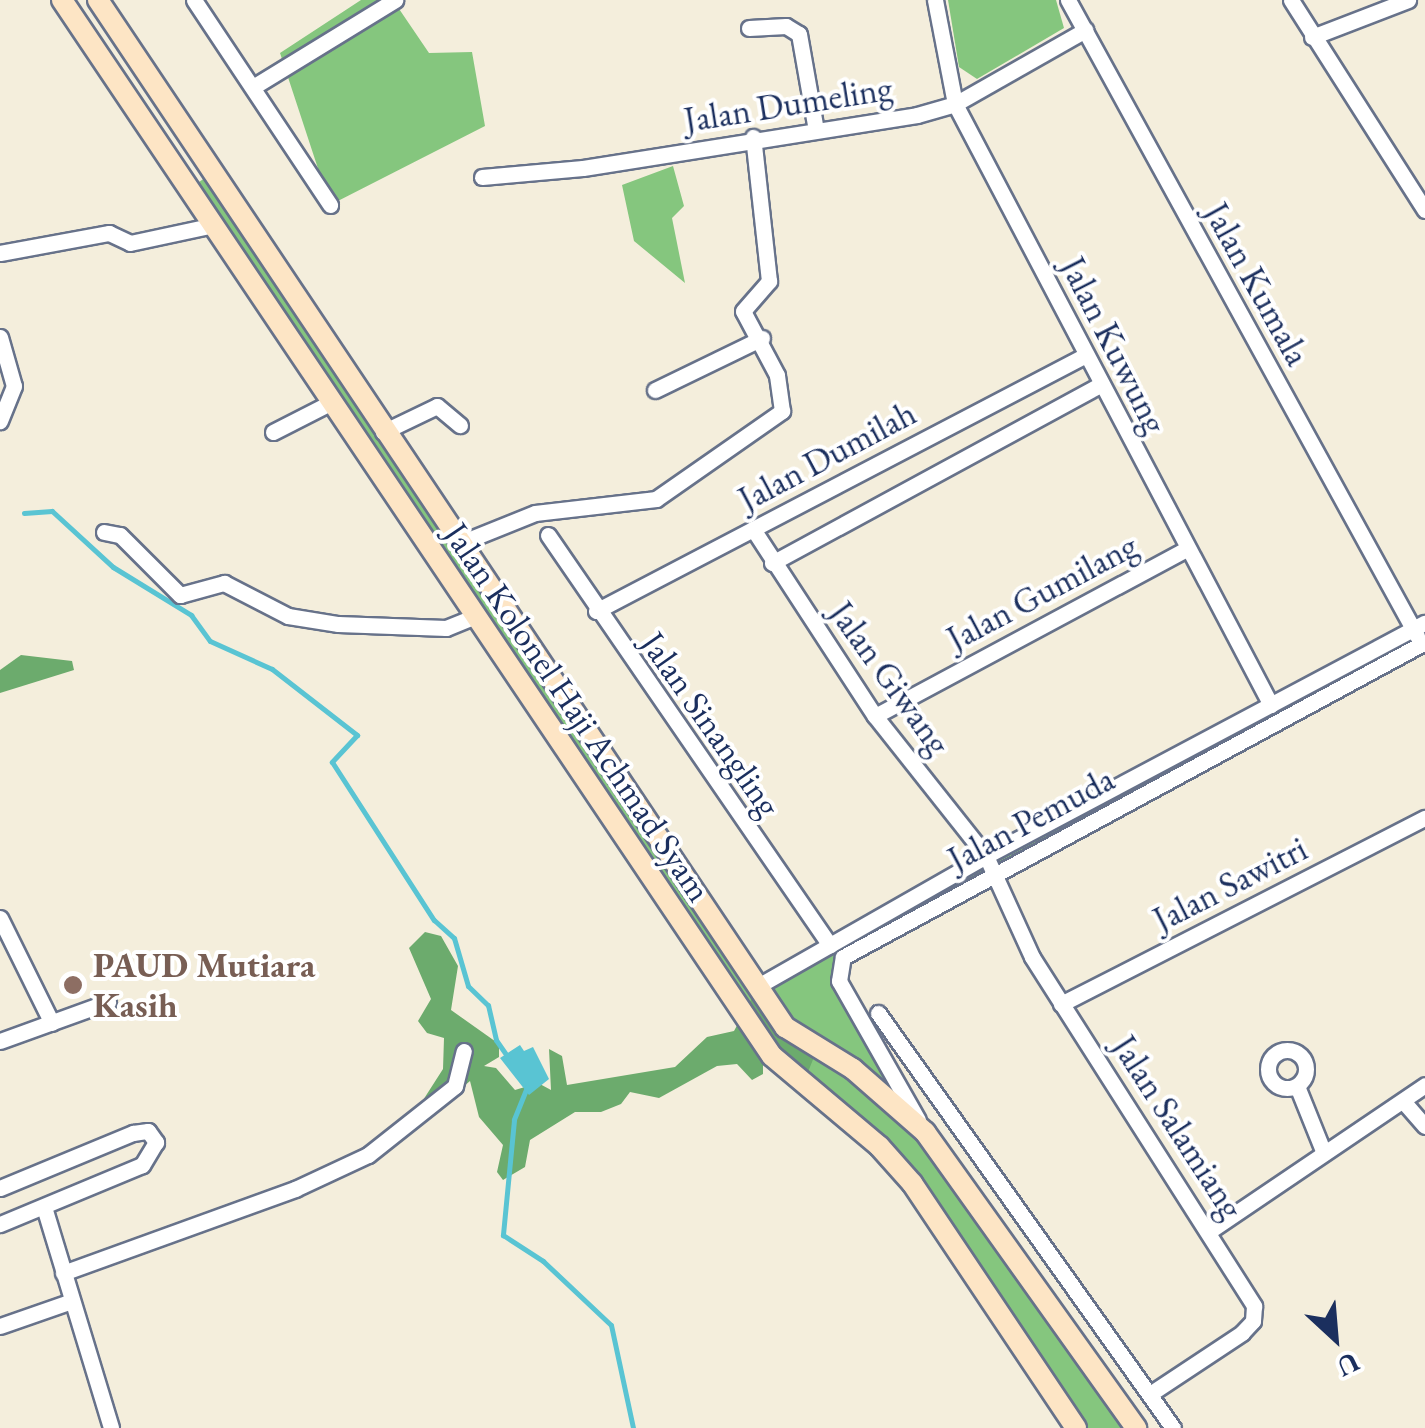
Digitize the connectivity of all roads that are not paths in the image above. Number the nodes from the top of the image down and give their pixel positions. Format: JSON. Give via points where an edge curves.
{"nodes":[{"id":1,"x":62,"y":0,"type":"edge"},
{"id":2,"x":98,"y":0,"type":"edge"},
{"id":3,"x":194,"y":0,"type":"edge"},
{"id":4,"x":395,"y":0,"type":"edge"},
{"id":5,"x":934,"y":0,"type":"edge"},
{"id":6,"x":1068,"y":0,"type":"edge"},
{"id":7,"x":1290,"y":0,"type":"edge"},
{"id":8,"x":1408,"y":0,"type":"edge"},
{"id":9,"x":749,"y":28,"type":"dead end"},
{"id":10,"x":1085,"y":30,"type":"junction"},
{"id":11,"x":1312,"y":37,"type":"junction"},
{"id":12,"x":253,"y":86,"type":"junction"},
{"id":13,"x":955,"y":104,"type":"junction"},
{"id":14,"x":816,"y":130,"type":"junction"},
{"id":15,"x":754,"y":137,"type":"junction"},
{"id":16,"x":212,"y":173,"type":"junction"},
{"id":17,"x":482,"y":177,"type":"dead end"},
{"id":18,"x":189,"y":188,"type":"junction"},
{"id":19,"x":330,"y":206,"type":"dead end"},
{"id":20,"x":1425,"y":210,"type":"edge"},
{"id":21,"x":214,"y":226,"type":"junction"},
{"id":22,"x":0,"y":253,"type":"edge"},
{"id":23,"x":0,"y":336,"type":"edge"},
{"id":24,"x":762,"y":338,"type":"junction"},
{"id":25,"x":1086,"y":355,"type":"junction"},
{"id":26,"x":1101,"y":384,"type":"junction"},
{"id":27,"x":656,"y":390,"type":"dead end"},
{"id":28,"x":332,"y":402,"type":"junction"},
{"id":29,"x":0,"y":421,"type":"edge"},
{"id":30,"x":460,"y":426,"type":"dead end"},
{"id":31,"x":274,"y":432,"type":"dead end"},
{"id":32,"x":383,"y":432,"type":"junction"},
{"id":33,"x":753,"y":529,"type":"junction"},
{"id":34,"x":104,"y":532,"type":"dead end"},
{"id":35,"x":548,"y":534,"type":"dead end"},
{"id":36,"x":458,"y":544,"type":"junction"},
{"id":37,"x":1185,"y":550,"type":"junction"},
{"id":38,"x":772,"y":563,"type":"junction"},
{"id":39,"x":596,"y":611,"type":"junction"},
{"id":40,"x":473,"y":616,"type":"junction"},
{"id":41,"x":1418,"y":627,"type":"edge"},
{"id":42,"x":1425,"y":643,"type":"edge"},
{"id":43,"x":1271,"y":705,"type":"junction"},
{"id":44,"x":875,"y":716,"type":"junction"},
{"id":45,"x":632,"y":800,"type":"junction"},
{"id":46,"x":608,"y":817,"type":"junction"},
{"id":47,"x":1425,"y":818,"type":"edge"},
{"id":48,"x":986,"y":856,"type":"junction"},
{"id":49,"x":996,"y":872,"type":"junction"},
{"id":50,"x":0,"y":918,"type":"edge"},
{"id":51,"x":830,"y":945,"type":"junction"},
{"id":52,"x":758,"y":986,"type":"junction"},
{"id":53,"x":108,"y":1002,"type":"dead end"},
{"id":54,"x":1062,"y":1004,"type":"junction"},
{"id":55,"x":878,"y":1013,"type":"dead end"},
{"id":56,"x":52,"y":1023,"type":"junction"},
{"id":57,"x":0,"y":1040,"type":"edge"},
{"id":58,"x":464,"y":1051,"type":"dead end"},
{"id":59,"x":1425,"y":1085,"type":"edge"},
{"id":60,"x":1297,"y":1086,"type":"dead end"},
{"id":61,"x":1402,"y":1102,"type":"junction"},
{"id":62,"x":1425,"y":1126,"type":"edge"},
{"id":63,"x":925,"y":1132,"type":"junction"},
{"id":64,"x":1324,"y":1153,"type":"junction"},
{"id":65,"x":0,"y":1188,"type":"edge"},
{"id":66,"x":44,"y":1206,"type":"junction"},
{"id":67,"x":0,"y":1224,"type":"edge"},
{"id":68,"x":1211,"y":1230,"type":"junction"},
{"id":69,"x":64,"y":1273,"type":"junction"},
{"id":70,"x":69,"y":1302,"type":"junction"},
{"id":71,"x":0,"y":1326,"type":"edge"},
{"id":72,"x":1150,"y":1394,"type":"junction"},
{"id":73,"x":111,"y":1428,"type":"edge"},
{"id":74,"x":1076,"y":1428,"type":"edge"},
{"id":75,"x":1136,"y":1428,"type":"edge"},
{"id":76,"x":1173,"y":1428,"type":"edge"}],
"edges":[{"from":1,"to":18,"type":"main road","name":"Jalan Kolonel Haji Achmad Syam"},
{"from":2,"to":16,"type":"main road","name":"Jalan Kolonel Haji Achmad Syam"},
{"from":3,"to":12,"type":"street"},
{"from":4,"to":12,"type":"street"},
{"from":5,"to":13,"type":"street","name":"Jalan Kuwung"},
{"from":6,"to":10,"type":"street","name":"Jalan Kumala"},
{"from":7,"to":11,"type":"street"},
{"from":8,"to":11,"type":"street"},
{"from":9,"to":14,"type":"street","via":[[786,26],[800,34]]},
{"from":10,"to":13,"type":"street","name":"Jalan Dumeling"},
{"from":10,"to":41,"type":"street","name":"Jalan Kumala","via":[[1394,597]]},
{"from":11,"to":20,"type":"street"},
{"from":12,"to":19,"type":"street"},
{"from":13,"to":14,"type":"street","name":"Jalan Dumeling"},
{"from":13,"to":25,"type":"street","name":"Jalan Kuwung"},
{"from":14,"to":15,"type":"street","name":"Jalan Dumeling"},
{"from":15,"to":17,"type":"street","name":"Jalan Dumeling","via":[[583,168]]},
{"from":15,"to":24,"type":"street","via":[[770,281],[744,311]]},
{"from":16,"to":18,"type":"main road"},
{"from":16,"to":32,"type":"main road","name":"Jalan Kolonel Haji Achmad Syam"},
{"from":18,"to":21,"type":"main road","name":"Jalan Kolonel Haji Achmad Syam"},
{"from":21,"to":22,"type":"street","via":[[130,244],[109,233]]},
{"from":21,"to":28,"type":"main road","name":"Jalan Kolonel Haji Achmad Syam"},
{"from":23,"to":29,"type":"street","via":[[14,386]]},
{"from":24,"to":27,"type":"street"},
{"from":24,"to":36,"type":"street","via":[[783,394],[782,411],[719,450],[672,491],[624,507],[535,513]]},
{"from":25,"to":26,"type":"street","name":"Jalan Kuwung"},
{"from":25,"to":33,"type":"street","name":"Jalan Dumilah"},
{"from":26,"to":37,"type":"street","name":"Jalan Kuwung"},
{"from":26,"to":38,"type":"street","name":"Jalan Dumilah"},
{"from":28,"to":31,"type":"street"},
{"from":28,"to":40,"type":"main road","name":"Jalan Kolonel Haji Achmad Syam"},
{"from":30,"to":32,"type":"street","via":[[437,406]]},
{"from":32,"to":36,"type":"main road","name":"Jalan Kolonel Haji Achmad Syam"},
{"from":33,"to":38,"type":"street","name":"Jalan Giwang"},
{"from":33,"to":39,"type":"street","name":"Jalan Dumilah"},
{"from":34,"to":40,"type":"street","via":[[120,535],[180,596],[224,583],[288,616],[338,624],[446,628]]},
{"from":35,"to":39,"type":"street","name":"Jalan Sinangling"},
{"from":36,"to":45,"type":"main road","name":"Jalan Kolonel Haji Achmad Syam"},
{"from":37,"to":43,"type":"street","name":"Jalan Kuwung"},
{"from":37,"to":44,"type":"street","name":"Jalan Gumilang"},
{"from":38,"to":44,"type":"street","name":"Jalan Giwang"},
{"from":39,"to":51,"type":"street","name":"Jalan Sinangling"},
{"from":40,"to":46,"type":"main road","name":"Jalan Kolonel Haji Achmad Syam"},
{"from":41,"to":42,"type":"street"},
{"from":41,"to":43,"type":"street","name":"Jalan Pemuda"},
{"from":42,"to":49,"type":"street","name":"Jalan Pemuda"},
{"from":43,"to":48,"type":"street","name":"Jalan Pemuda"},
{"from":44,"to":48,"type":"street","name":"Jalan Giwang"},
{"from":45,"to":46,"type":"main road"},
{"from":45,"to":52,"type":"main road","name":"Jalan Kolonel Haji Achmad Syam"},
{"from":46,"to":74,"type":"main road","name":"Jalan Kolonel Haji Achmad Syam","via":[[772,1056],[854,1123],[912,1183]]},
{"from":47,"to":54,"type":"street","name":"Jalan Sawitri"},
{"from":48,"to":49,"type":"street","name":"Jalan Salamiang"},
{"from":48,"to":51,"type":"street","name":"Jalan Pemuda"},
{"from":49,"to":54,"type":"street","name":"Jalan Salamiang","via":[[1032,957]]},
{"from":49,"to":63,"type":"street","name":"Jalan Pemuda","via":[[843,957],[837,968]]},
{"from":50,"to":56,"type":"street"},
{"from":51,"to":52,"type":"street","name":"Jalan Pemuda"},
{"from":52,"to":63,"type":"main road","name":"Jalan Kolonel Haji Achmad Syam","via":[[785,1027],[853,1069]]},
{"from":53,"to":56,"type":"street"},
{"from":54,"to":68,"type":"street","name":"Jalan Salamiang"},
{"from":55,"to":72,"type":"street"},
{"from":56,"to":57,"type":"street"},
{"from":58,"to":69,"type":"street","via":[[455,1086],[368,1155],[294,1190]]},
{"from":59,"to":61,"type":"street"},
{"from":60,"to":64,"type":"street"},
{"from":61,"to":62,"type":"street"},
{"from":61,"to":64,"type":"street"},
{"from":63,"to":75,"type":"main road","name":"Jalan Kolonel Haji Achmad Syam"},
{"from":64,"to":68,"type":"street"},
{"from":65,"to":66,"type":"street","via":[[134,1133],[153,1135],[156,1142],[142,1166]]},
{"from":66,"to":67,"type":"street"},
{"from":66,"to":69,"type":"street"},
{"from":68,"to":72,"type":"street","name":"Jalan Salamiang","via":[[1254,1306],[1254,1321]]},
{"from":69,"to":70,"type":"street"},
{"from":70,"to":71,"type":"street"},
{"from":70,"to":73,"type":"street"},
{"from":72,"to":76,"type":"street"}]}
